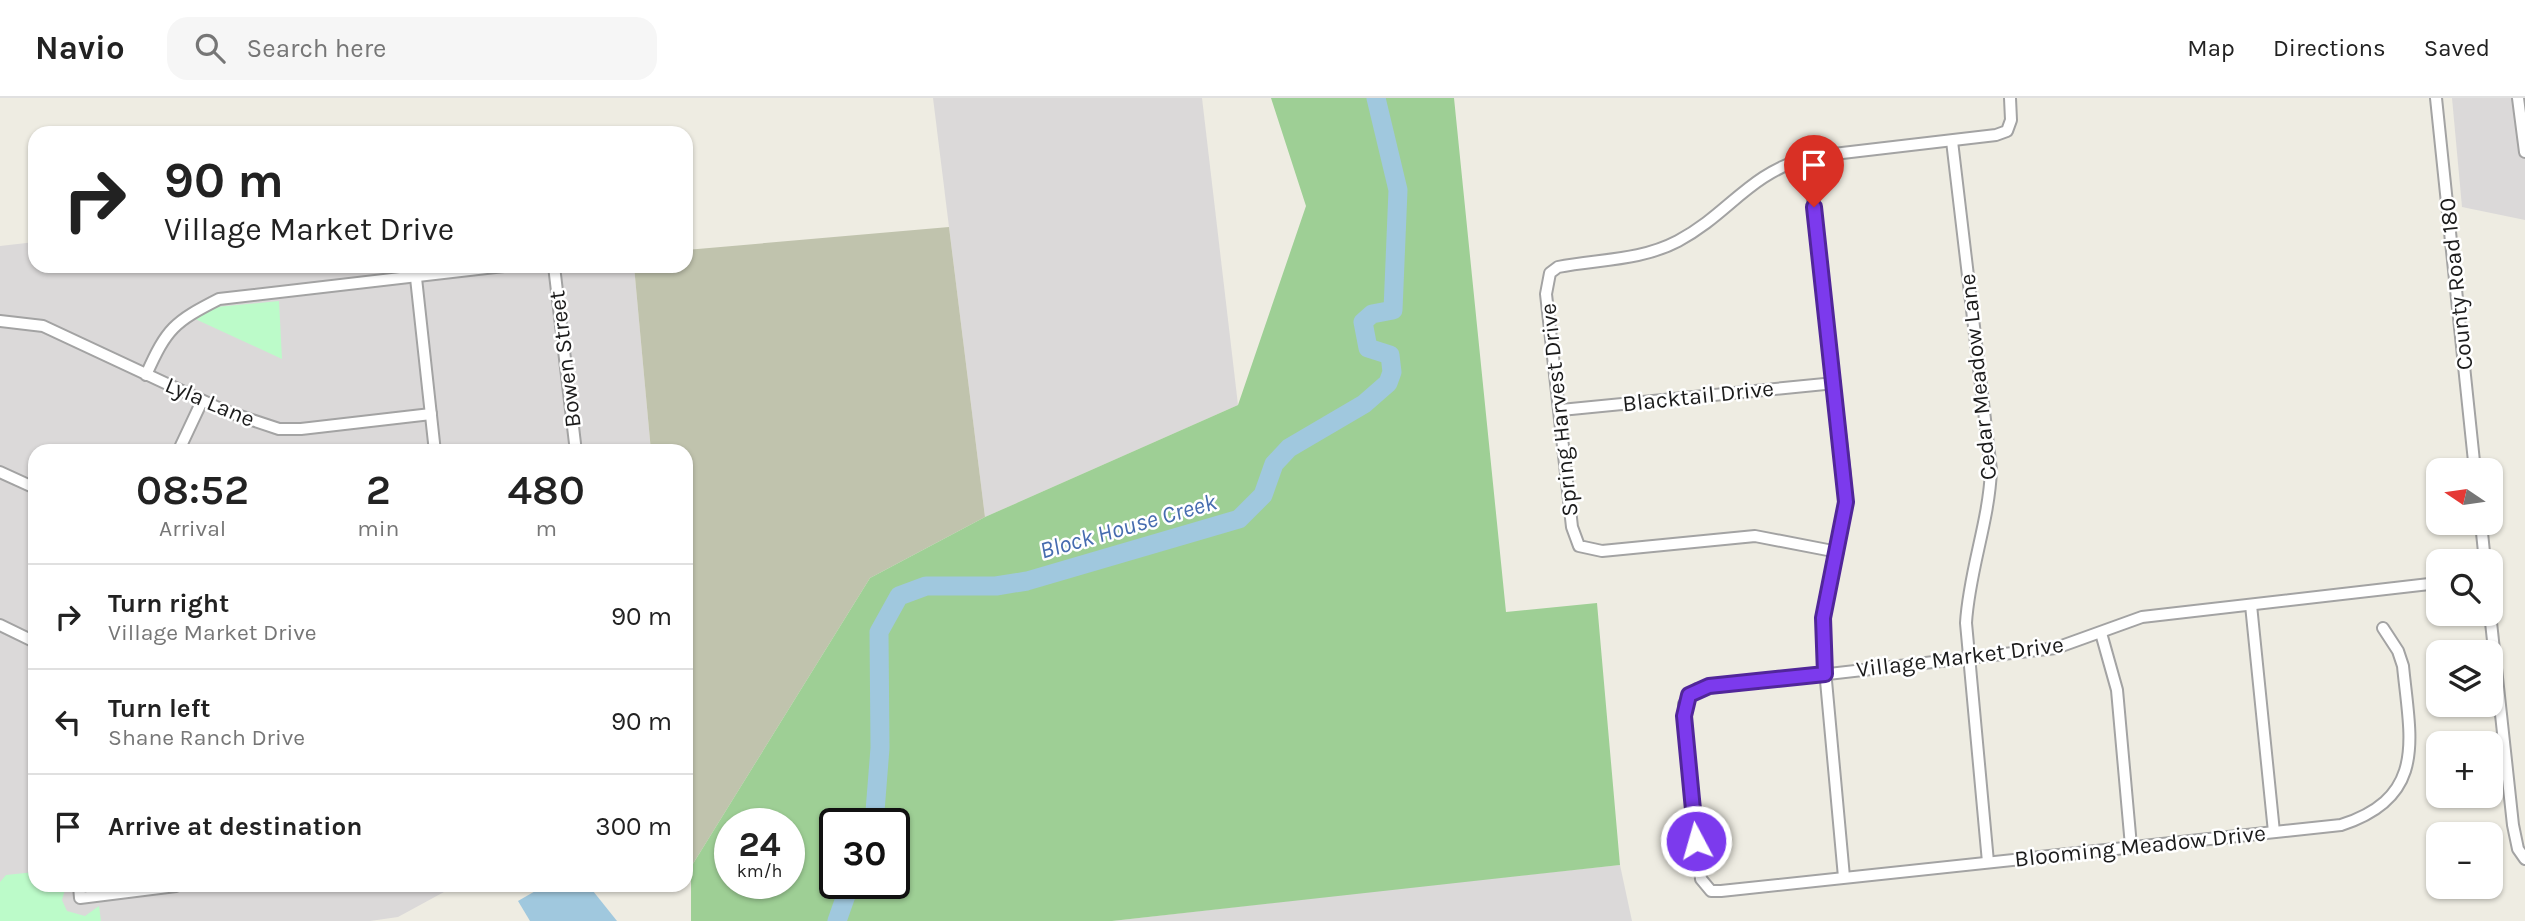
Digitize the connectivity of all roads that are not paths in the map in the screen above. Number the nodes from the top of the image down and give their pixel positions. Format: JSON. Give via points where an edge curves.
{"nodes":[{"id":1,"x":2010,"y":98,"type":"edge"},
{"id":2,"x":2436,"y":98,"type":"edge"},
{"id":3,"x":2518,"y":98,"type":"edge"},
{"id":4,"x":1952,"y":141,"type":"junction"},
{"id":5,"x":2525,"y":152,"type":"edge"},
{"id":6,"x":1808,"y":158,"type":"junction"},
{"id":7,"x":453,"y":273,"type":"edge"},
{"id":8,"x":555,"y":273,"type":"edge"},
{"id":9,"x":416,"y":278,"type":"junction"},
{"id":10,"x":0,"y":321,"type":"edge"},
{"id":11,"x":146,"y":374,"type":"junction"},
{"id":12,"x":1835,"y":383,"type":"junction"},
{"id":13,"x":202,"y":401,"type":"junction"},
{"id":14,"x":1560,"y":410,"type":"junction"},
{"id":15,"x":431,"y":414,"type":"junction"},
{"id":16,"x":182,"y":444,"type":"edge"},
{"id":17,"x":434,"y":444,"type":"edge"},
{"id":18,"x":575,"y":444,"type":"edge"},
{"id":19,"x":2474,"y":458,"type":"edge"},
{"id":20,"x":0,"y":472,"type":"edge"},
{"id":21,"x":28,"y":485,"type":"edge"},
{"id":22,"x":1838,"y":552,"type":"junction"},
{"id":23,"x":2426,"y":584,"type":"edge"},
{"id":24,"x":2251,"y":605,"type":"junction"},
{"id":25,"x":0,"y":625,"type":"edge"},
{"id":26,"x":2491,"y":626,"type":"edge"},
{"id":27,"x":2383,"y":628,"type":"dead end"},
{"id":28,"x":2101,"y":633,"type":"junction"},
{"id":29,"x":28,"y":639,"type":"edge"},
{"id":30,"x":1968,"y":658,"type":"junction"},
{"id":31,"x":1825,"y":674,"type":"junction"},
{"id":32,"x":2274,"y":832,"type":"junction"},
{"id":33,"x":2131,"y":846,"type":"junction"},
{"id":34,"x":2525,"y":859,"type":"edge"},
{"id":35,"x":1988,"y":862,"type":"junction"},
{"id":36,"x":1844,"y":877,"type":"junction"},
{"id":37,"x":1706,"y":887,"type":"joint"},
{"id":38,"x":80,"y":892,"type":"edge"},
{"id":39,"x":128,"y":892,"type":"edge"}],
"edges":[{"from":1,"to":4,"type":"street","via":[[2007,131]]},
{"from":2,"to":19,"type":"street","name":"County Road 180"},
{"from":3,"to":5,"type":"street"},
{"from":4,"to":6,"type":"street"},
{"from":4,"to":30,"type":"street","name":"Cedar Meadow Lane","via":[[1991,470],[1968,596]]},
{"from":6,"to":12,"type":"street"},
{"from":6,"to":14,"type":"street","name":"Spring Harvest Drive","via":[[1769,172],[1700,228],[1653,253],[1558,267],[1549,273],[1546,294]]},
{"from":7,"to":9,"type":"street"},
{"from":8,"to":18,"type":"street","name":"Bowen Street"},
{"from":9,"to":11,"type":"street","via":[[219,299],[171,327]]},
{"from":9,"to":15,"type":"street"},
{"from":10,"to":11,"type":"street","name":"Lyla Lane","via":[[43,326]]},
{"from":11,"to":13,"type":"street","name":"Lyla Lane"},
{"from":12,"to":14,"type":"street","name":"Blacktail Drive"},
{"from":12,"to":22,"type":"street","via":[[1846,502]]},
{"from":13,"to":15,"type":"street","name":"Lyla Lane","via":[[279,429]]},
{"from":13,"to":16,"type":"street"},
{"from":14,"to":22,"type":"street","name":"Spring Harvest Drive","via":[[1572,527],[1579,546],[1602,551],[1755,536]]},
{"from":15,"to":17,"type":"street"},
{"from":20,"to":21,"type":"street"},
{"from":22,"to":31,"type":"street","via":[[1823,618]]},
{"from":23,"to":24,"type":"street","name":"Village Market Drive"},
{"from":24,"to":28,"type":"street","name":"Village Market Drive","via":[[2142,617]]},
{"from":24,"to":32,"type":"street"},
{"from":25,"to":29,"type":"street"},
{"from":26,"to":34,"type":"street","via":[[2512,825]]},
{"from":27,"to":32,"type":"street","name":"Blooming Meadow Drive","via":[[2403,666],[2410,740],[2404,777],[2384,801],[2357,820]]},
{"from":28,"to":30,"type":"street","name":"Village Market Drive","via":[[2056,648]]},
{"from":28,"to":33,"type":"street","via":[[2116,690]]},
{"from":30,"to":31,"type":"street","name":"Village Market Drive"},
{"from":30,"to":35,"type":"street","name":"Cedar Meadow Lane"},
{"from":31,"to":36,"type":"street"},
{"from":31,"to":37,"type":"street","name":"Village Market Drive","via":[[1709,686],[1689,695],[1684,716],[1698,866]]},
{"from":32,"to":33,"type":"street","name":"Blooming Meadow Drive"},
{"from":33,"to":35,"type":"street","name":"Blooming Meadow Drive"},
{"from":35,"to":36,"type":"street","name":"Blooming Meadow Drive"},
{"from":36,"to":37,"type":"street","name":"Blooming Meadow Drive","via":[[1721,891]]},
{"from":38,"to":39,"type":"street","via":[[80,898]]}]}
